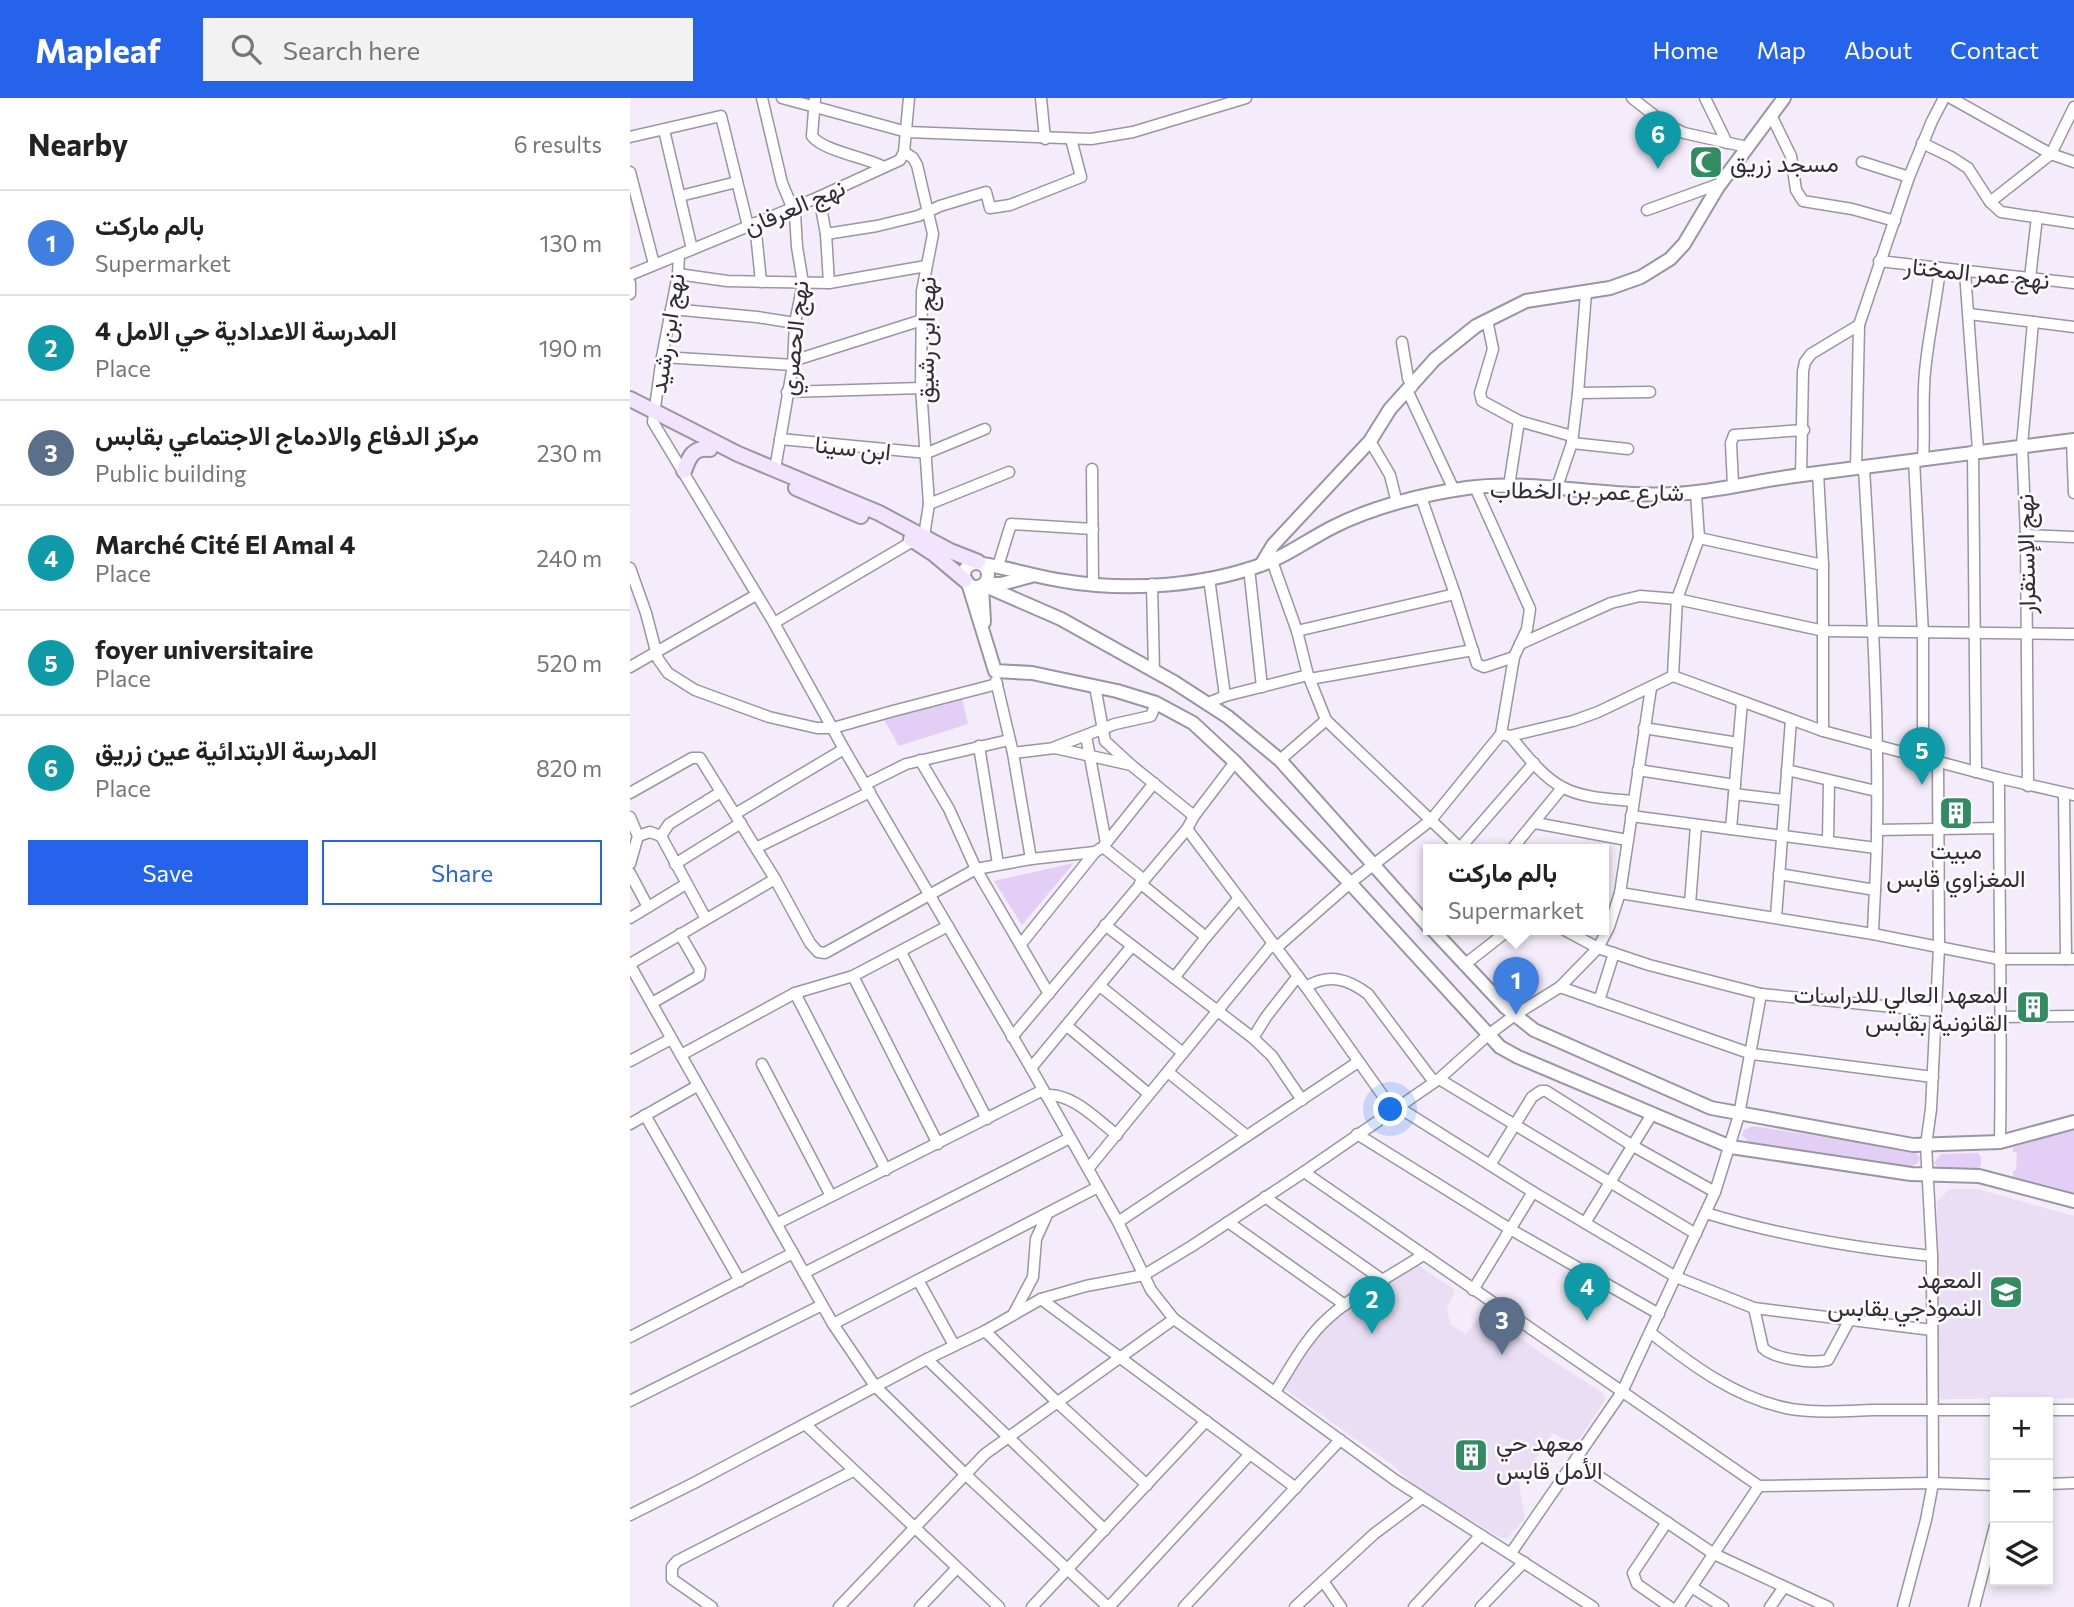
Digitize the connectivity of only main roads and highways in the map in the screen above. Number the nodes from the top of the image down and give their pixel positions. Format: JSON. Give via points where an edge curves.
{"nodes":[{"id":1,"x":630,"y":399,"type":"edge"},
{"id":2,"x":630,"y":409,"type":"edge"},
{"id":3,"x":654,"y":416,"type":"junction"},
{"id":4,"x":710,"y":449,"type":"junction"},
{"id":5,"x":684,"y":471,"type":"road end"},
{"id":6,"x":918,"y":538,"type":"junction"},
{"id":7,"x":980,"y":563,"type":"road end"},
{"id":8,"x":967,"y":582,"type":"road end"}],
"edges":[{"from":1,"to":3,"type":"main road"},
{"from":2,"to":3,"type":"main road"},
{"from":3,"to":4,"type":"main road"},
{"from":3,"to":6,"type":"main road","via":[[879,513]]},
{"from":4,"to":5,"type":"main road","via":[[695,451]]},
{"from":4,"to":6,"type":"main road"},
{"from":6,"to":7,"type":"main road"},
{"from":6,"to":8,"type":"main road"}]}
